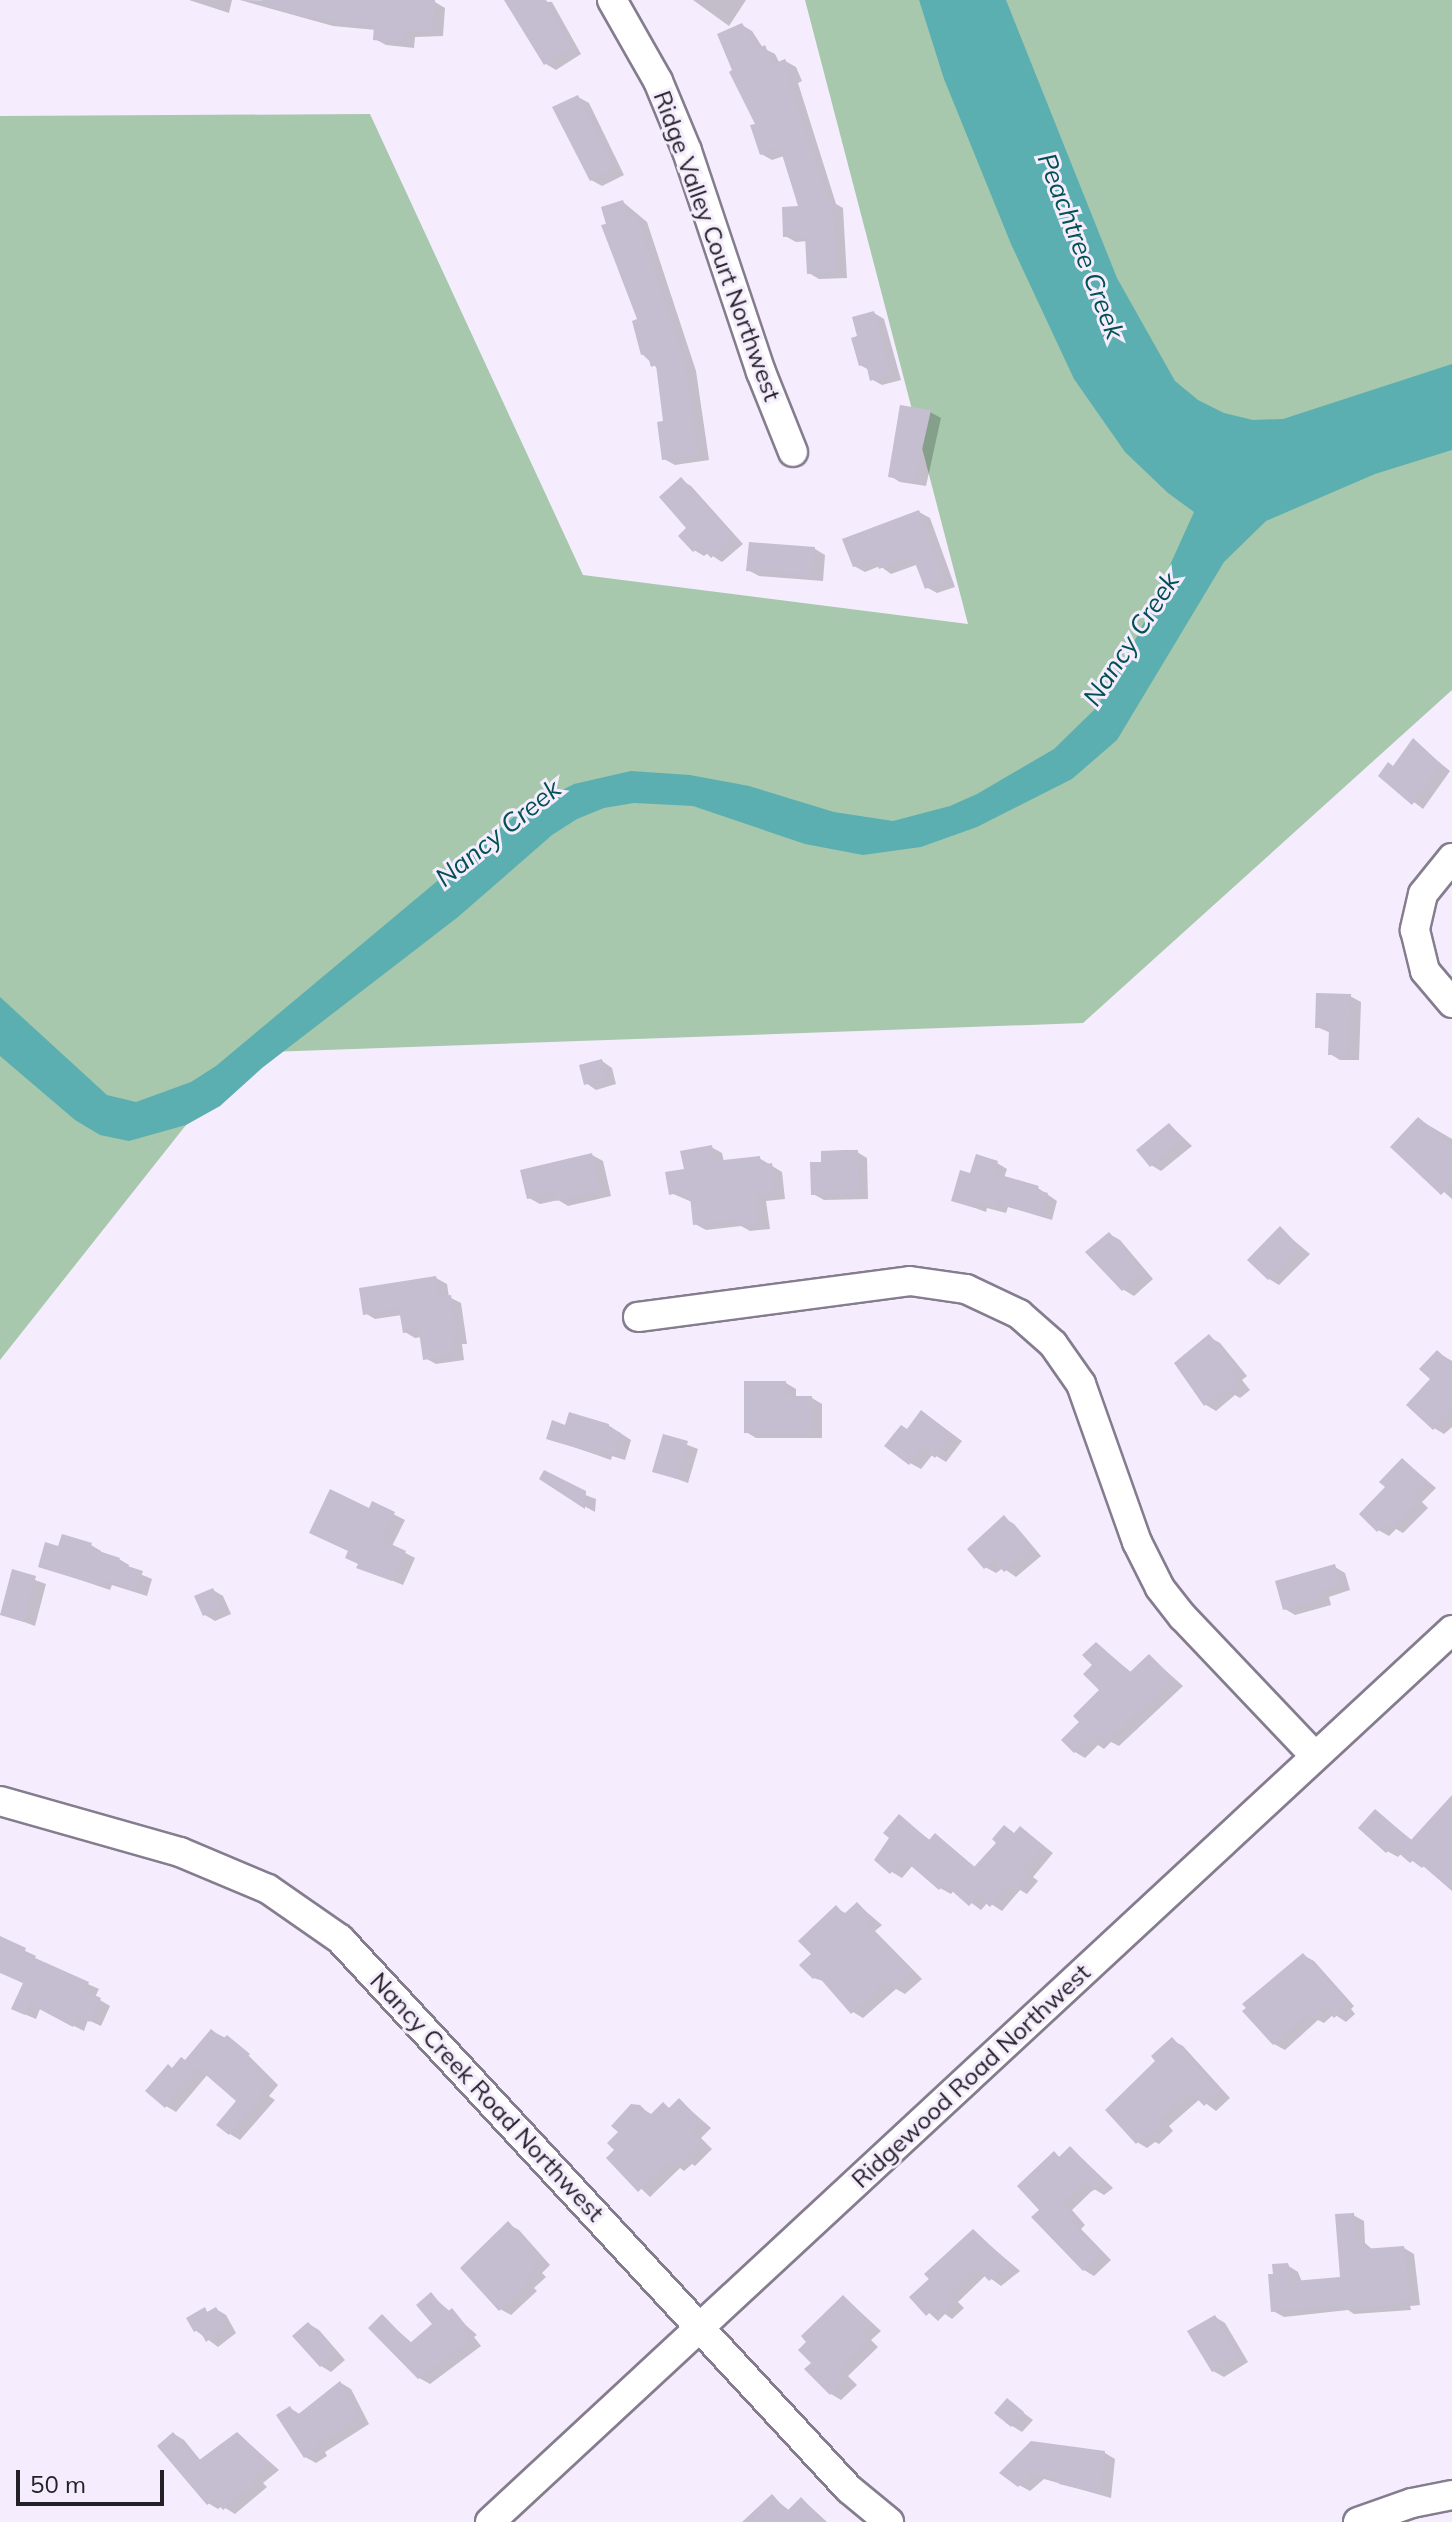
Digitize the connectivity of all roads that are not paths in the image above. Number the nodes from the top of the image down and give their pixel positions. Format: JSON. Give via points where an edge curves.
{"nodes":[{"id":1,"x":612,"y":0,"type":"edge"},
{"id":2,"x":793,"y":452,"type":"dead end"},
{"id":3,"x":1452,"y":858,"type":"edge"},
{"id":4,"x":1452,"y":1003,"type":"edge"},
{"id":5,"x":638,"y":1317,"type":"dead end"},
{"id":6,"x":1452,"y":1630,"type":"edge"},
{"id":7,"x":1314,"y":1755,"type":"junction"},
{"id":8,"x":0,"y":1801,"type":"edge"},
{"id":9,"x":701,"y":2327,"type":"junction"},
{"id":10,"x":1452,"y":2495,"type":"edge"},
{"id":11,"x":490,"y":2522,"type":"edge"},
{"id":12,"x":889,"y":2522,"type":"edge"},
{"id":13,"x":1358,"y":2522,"type":"edge"}],
"edges":[{"from":1,"to":2,"type":"street","name":"Ridge Valley Court Northwest","via":[[658,81],[687,151]]},
{"from":3,"to":4,"type":"street","via":[[1423,894],[1415,930],[1425,971]]},
{"from":5,"to":7,"type":"street","via":[[910,1281],[966,1289],[1019,1314],[1053,1344],[1081,1384],[1137,1542],[1160,1588]]},
{"from":6,"to":7,"type":"street","name":"Ridgewood Road Northwest"},
{"from":7,"to":9,"type":"street","name":"Ridgewood Road Northwest"},
{"from":8,"to":9,"type":"street","name":"Nancy Creek Road Northwest","via":[[180,1852],[268,1889],[308,1914],[340,1939]]},
{"from":9,"to":11,"type":"street","name":"Ridgewood Road Northwest"},
{"from":9,"to":12,"type":"street","name":"Nancy Creek Road Northwest","via":[[849,2489]]},
{"from":10,"to":13,"type":"street"}]}
